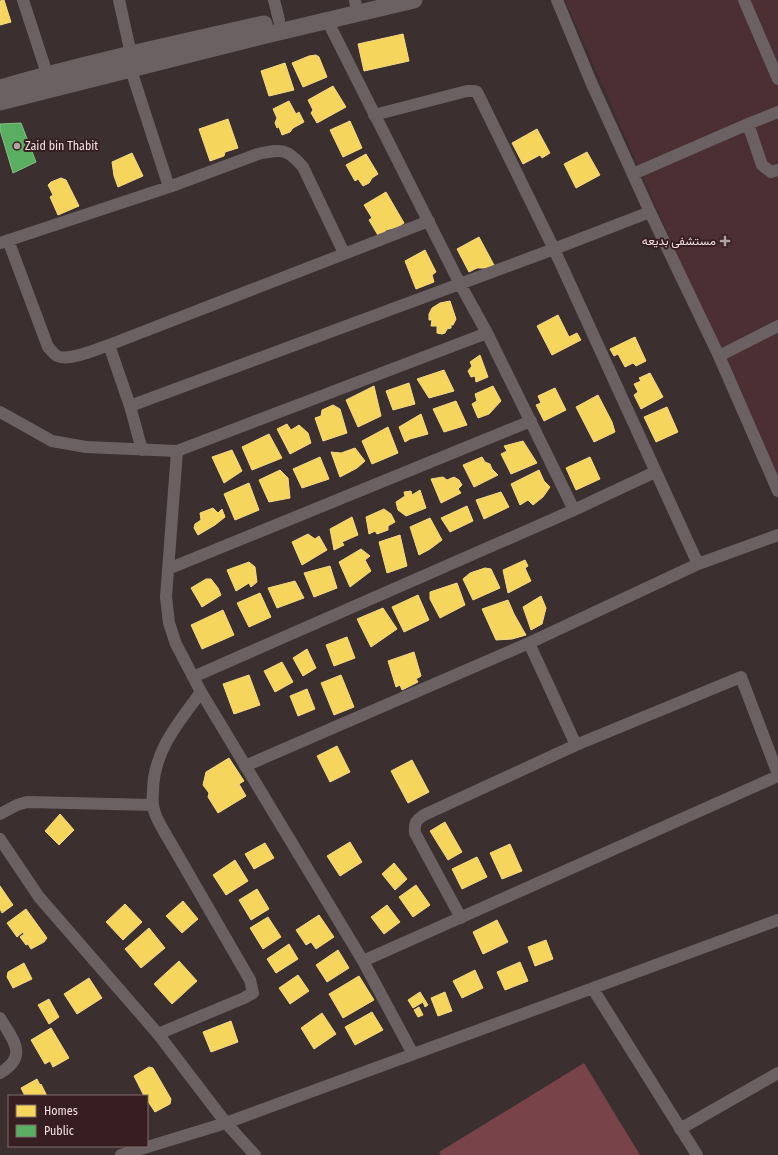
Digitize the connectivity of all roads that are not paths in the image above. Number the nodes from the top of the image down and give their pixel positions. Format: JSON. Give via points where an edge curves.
{"nodes":[{"id":1,"x":24,"y":0,"type":"edge"},
{"id":2,"x":119,"y":0,"type":"edge"},
{"id":3,"x":274,"y":0,"type":"edge"},
{"id":4,"x":385,"y":0,"type":"edge"},
{"id":5,"x":414,"y":0,"type":"edge"},
{"id":6,"x":557,"y":0,"type":"edge"},
{"id":7,"x":744,"y":0,"type":"edge"},
{"id":8,"x":355,"y":3,"type":"edge"},
{"id":9,"x":279,"y":20,"type":"junction"},
{"id":10,"x":327,"y":20,"type":"junction"},
{"id":11,"x":131,"y":62,"type":"junction"},
{"id":12,"x":778,"y":79,"type":"edge"},
{"id":13,"x":50,"y":82,"type":"junction"},
{"id":14,"x":0,"y":88,"type":"edge"},
{"id":15,"x":0,"y":102,"type":"edge"},
{"id":16,"x":778,"y":112,"type":"edge"},
{"id":17,"x":374,"y":115,"type":"junction"},
{"id":18,"x":748,"y":124,"type":"junction"},
{"id":19,"x":778,"y":170,"type":"edge"},
{"id":20,"x":633,"y":174,"type":"junction"},
{"id":21,"x":169,"y":187,"type":"junction"},
{"id":22,"x":650,"y":212,"type":"junction"},
{"id":23,"x":429,"y":221,"type":"junction"},
{"id":24,"x":4,"y":242,"type":"edge"},
{"id":25,"x":554,"y":250,"type":"junction"},
{"id":26,"x":344,"y":254,"type":"junction"},
{"id":27,"x":460,"y":284,"type":"junction"},
{"id":28,"x":778,"y":326,"type":"edge"},
{"id":29,"x":487,"y":333,"type":"junction"},
{"id":30,"x":109,"y":345,"type":"junction"},
{"id":31,"x":719,"y":356,"type":"junction"},
{"id":32,"x":130,"y":406,"type":"junction"},
{"id":33,"x":0,"y":412,"type":"edge"},
{"id":34,"x":531,"y":421,"type":"junction"},
{"id":35,"x":142,"y":450,"type":"junction"},
{"id":36,"x":177,"y":451,"type":"junction"},
{"id":37,"x":656,"y":472,"type":"junction"},
{"id":38,"x":778,"y":491,"type":"edge"},
{"id":39,"x":574,"y":510,"type":"junction"},
{"id":40,"x":778,"y":535,"type":"edge"},
{"id":41,"x":698,"y":564,"type":"junction"},
{"id":42,"x":168,"y":569,"type":"junction"},
{"id":43,"x":529,"y":643,"type":"junction"},
{"id":44,"x":193,"y":677,"type":"junction"},
{"id":45,"x":201,"y":692,"type":"junction"},
{"id":46,"x":576,"y":745,"type":"junction"},
{"id":47,"x":245,"y":766,"type":"junction"},
{"id":48,"x":778,"y":775,"type":"edge"},
{"id":49,"x":153,"y":805,"type":"junction"},
{"id":50,"x":0,"y":814,"type":"edge"},
{"id":51,"x":0,"y":839,"type":"edge"},
{"id":52,"x":461,"y":918,"type":"junction"},
{"id":53,"x":778,"y":920,"type":"edge"},
{"id":54,"x":363,"y":961,"type":"junction"},
{"id":55,"x":593,"y":989,"type":"junction"},
{"id":56,"x":0,"y":1018,"type":"edge"},
{"id":57,"x":158,"y":1034,"type":"junction"},
{"id":58,"x":413,"y":1054,"type":"junction"},
{"id":59,"x":0,"y":1073,"type":"edge"},
{"id":60,"x":778,"y":1073,"type":"edge"},
{"id":61,"x":226,"y":1123,"type":"junction"},
{"id":62,"x":680,"y":1128,"type":"junction"},
{"id":63,"x":147,"y":1147,"type":"edge"},
{"id":64,"x":148,"y":1147,"type":"edge"},
{"id":65,"x":121,"y":1155,"type":"edge"},
{"id":66,"x":255,"y":1155,"type":"edge"},
{"id":67,"x":697,"y":1155,"type":"edge"}],
"edges":[{"from":1,"to":13,"type":"street"},
{"from":2,"to":11,"type":"street"},
{"from":3,"to":9,"type":"street"},
{"from":4,"to":8,"type":"street"},
{"from":5,"to":10,"type":"street"},
{"from":6,"to":20,"type":"street"},
{"from":7,"to":12,"type":"street"},
{"from":8,"to":9,"type":"street"},
{"from":9,"to":11,"type":"street"},
{"from":10,"to":11,"type":"street"},
{"from":10,"to":17,"type":"street"},
{"from":11,"to":13,"type":"street"},
{"from":11,"to":21,"type":"street"},
{"from":13,"to":14,"type":"street"},
{"from":13,"to":15,"type":"street"},
{"from":16,"to":18,"type":"street"},
{"from":17,"to":23,"type":"street"},
{"from":17,"to":25,"type":"street","via":[[467,91],[477,92]]},
{"from":18,"to":19,"type":"street","via":[[762,165],[771,172]]},
{"from":18,"to":20,"type":"street"},
{"from":20,"to":22,"type":"street"},
{"from":21,"to":24,"type":"street"},
{"from":21,"to":26,"type":"street","via":[[258,154],[284,151],[294,156],[303,167]]},
{"from":22,"to":25,"type":"street"},
{"from":22,"to":31,"type":"street"},
{"from":23,"to":26,"type":"street"},
{"from":23,"to":27,"type":"street"},
{"from":24,"to":30,"type":"street","via":[[48,347],[56,356],[71,358]]},
{"from":25,"to":27,"type":"street"},
{"from":25,"to":37,"type":"street"},
{"from":26,"to":30,"type":"street"},
{"from":27,"to":29,"type":"street"},
{"from":27,"to":32,"type":"street"},
{"from":28,"to":31,"type":"street"},
{"from":29,"to":34,"type":"street"},
{"from":29,"to":36,"type":"street"},
{"from":30,"to":32,"type":"street"},
{"from":31,"to":38,"type":"street"},
{"from":32,"to":35,"type":"street"},
{"from":33,"to":35,"type":"street","via":[[52,441],[86,447]]},
{"from":34,"to":39,"type":"street"},
{"from":34,"to":42,"type":"street"},
{"from":35,"to":36,"type":"street"},
{"from":36,"to":42,"type":"street"},
{"from":37,"to":39,"type":"street"},
{"from":37,"to":41,"type":"street"},
{"from":39,"to":44,"type":"street"},
{"from":40,"to":41,"type":"street"},
{"from":41,"to":43,"type":"street"},
{"from":42,"to":44,"type":"street","via":[[166,597],[169,623],[176,644]]},
{"from":43,"to":46,"type":"street"},
{"from":43,"to":47,"type":"street"},
{"from":44,"to":45,"type":"street"},
{"from":45,"to":47,"type":"street"},
{"from":45,"to":49,"type":"street","via":[[161,750],[155,767]]},
{"from":46,"to":48,"type":"street","via":[[741,676]]},
{"from":46,"to":52,"type":"street","via":[[424,814],[416,822],[416,833]]},
{"from":47,"to":54,"type":"street"},
{"from":48,"to":52,"type":"street"},
{"from":49,"to":50,"type":"street","via":[[27,802]]},
{"from":49,"to":57,"type":"street","via":[[156,817],[250,980],[253,993]]},
{"from":51,"to":57,"type":"street","via":[[39,897]]},
{"from":52,"to":54,"type":"street"},
{"from":53,"to":55,"type":"street"},
{"from":54,"to":58,"type":"street"},
{"from":55,"to":58,"type":"street"},
{"from":55,"to":62,"type":"street"},
{"from":56,"to":59,"type":"street","via":[[13,1039],[17,1056],[13,1064]]},
{"from":57,"to":61,"type":"street"},
{"from":58,"to":61,"type":"street"},
{"from":60,"to":62,"type":"street"},
{"from":61,"to":64,"type":"street"},
{"from":61,"to":66,"type":"street"},
{"from":62,"to":67,"type":"street"},
{"from":63,"to":65,"type":"street"}]}
